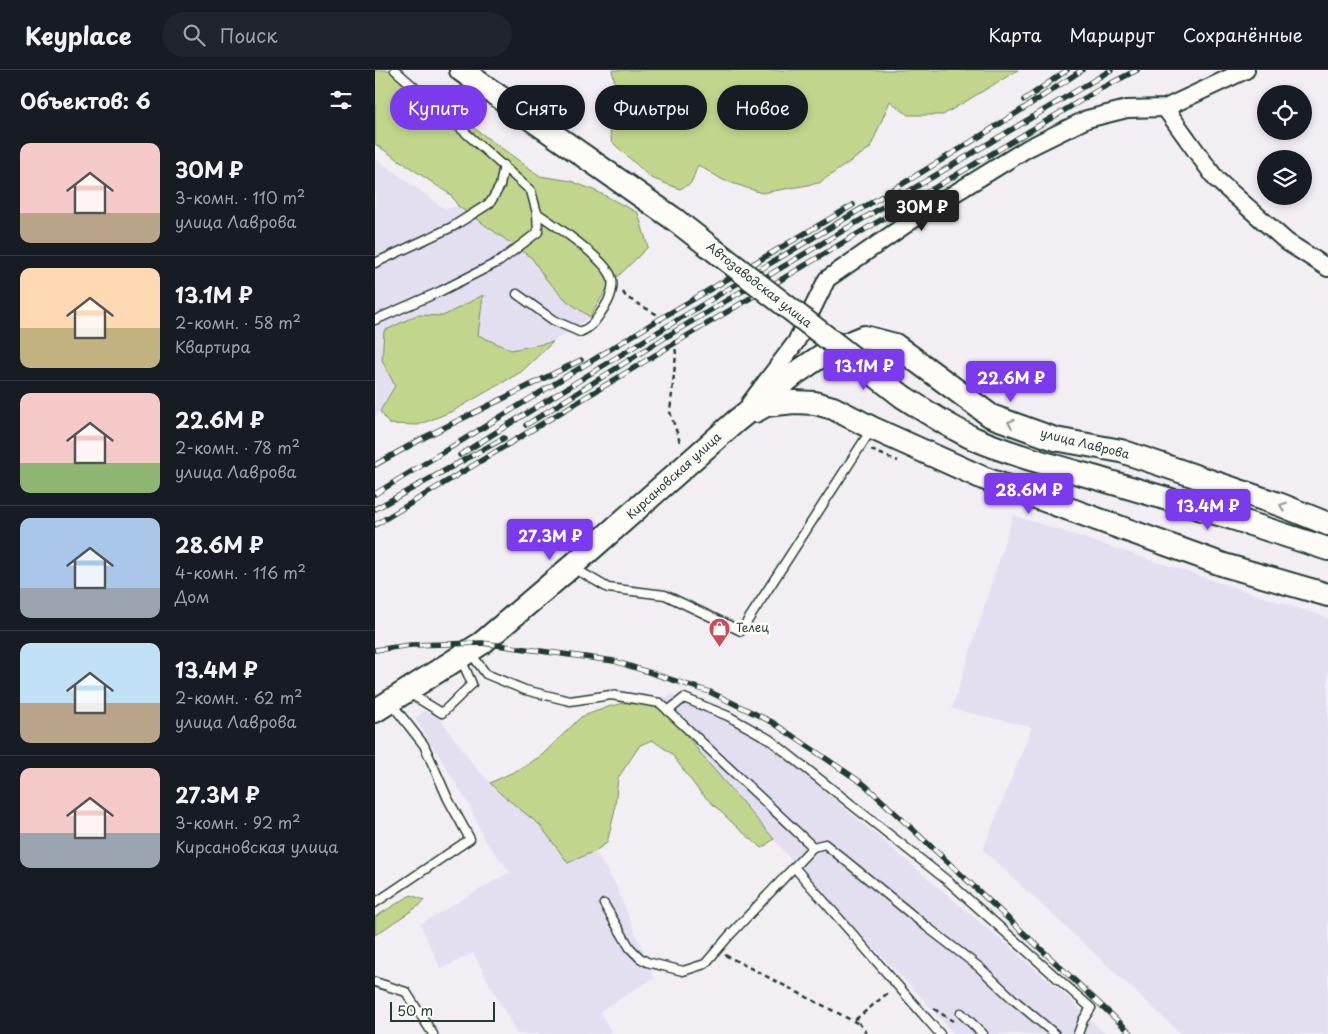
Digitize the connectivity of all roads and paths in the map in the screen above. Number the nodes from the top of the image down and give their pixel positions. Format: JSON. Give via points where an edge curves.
{"nodes":[{"id":1,"x":395,"y":70,"type":"edge"},
{"id":2,"x":461,"y":70,"type":"edge"},
{"id":3,"x":1246,"y":70,"type":"edge"},
{"id":4,"x":1165,"y":108,"type":"junction"},
{"id":5,"x":504,"y":166,"type":"junction"},
{"id":6,"x":537,"y":213,"type":"junction"},
{"id":7,"x":375,"y":263,"type":"edge"},
{"id":8,"x":1328,"y":268,"type":"edge"},
{"id":9,"x":612,"y":277,"type":"junction"},
{"id":10,"x":517,"y":294,"type":"dead end"},
{"id":11,"x":375,"y":320,"type":"edge"},
{"id":12,"x":735,"y":422,"type":"junction"},
{"id":13,"x":872,"y":428,"type":"junction"},
{"id":14,"x":692,"y":460,"type":"junction"},
{"id":15,"x":1328,"y":524,"type":"edge"},
{"id":16,"x":1328,"y":549,"type":"edge"},
{"id":17,"x":572,"y":566,"type":"junction"},
{"id":18,"x":1328,"y":595,"type":"edge"},
{"id":19,"x":465,"y":653,"type":"junction"},
{"id":20,"x":390,"y":701,"type":"edge"},
{"id":21,"x":668,"y":710,"type":"junction"},
{"id":22,"x":813,"y":847,"type":"junction"},
{"id":23,"x":793,"y":867,"type":"junction"},
{"id":24,"x":375,"y":903,"type":"edge"},
{"id":25,"x":604,"y":904,"type":"dead end"},
{"id":26,"x":717,"y":951,"type":"junction"},
{"id":27,"x":375,"y":982,"type":"edge"},
{"id":28,"x":896,"y":986,"type":"junction"},
{"id":29,"x":920,"y":1010,"type":"junction"},
{"id":30,"x":961,"y":1013,"type":"joint"},
{"id":31,"x":859,"y":1024,"type":"junction"},
{"id":32,"x":433,"y":1034,"type":"edge"},
{"id":33,"x":867,"y":1034,"type":"edge"},
{"id":34,"x":940,"y":1034,"type":"edge"},
{"id":35,"x":983,"y":1034,"type":"edge"},
{"id":36,"x":1055,"y":1034,"type":"edge"},
{"id":37,"x":1078,"y":1034,"type":"edge"}],
"edges":[{"from":1,"to":5,"type":"lane"},
{"from":2,"to":16,"type":"main road","name":"Автозаводская улица","bridge":true,"via":[[674,219],[901,396],[935,417],[974,438],[1017,455]]},
{"from":3,"to":4,"type":"street"},
{"from":4,"to":8,"type":"street","via":[[1216,179],[1287,242]]},
{"from":4,"to":12,"type":"street","via":[[1127,109],[1087,119],[1028,148],[921,214],[827,280],[796,342]]},
{"from":5,"to":6,"type":"lane","via":[[531,191]]},
{"from":5,"to":7,"type":"lane","via":[[500,186],[490,203],[452,227]]},
{"from":6,"to":9,"type":"lane","via":[[570,236],[605,266]]},
{"from":6,"to":11,"type":"lane","via":[[538,232],[500,261]]},
{"from":9,"to":10,"type":"lane","via":[[610,300],[589,328],[580,332],[553,320]]},
{"from":9,"to":14,"type":"path","via":[[626,297],[656,314],[675,343],[670,412],[681,445]]},
{"from":12,"to":13,"type":"main road","via":[[766,405],[801,402],[833,408]]},
{"from":12,"to":14,"type":"main road","name":"Кирсановская улица"},
{"from":15,"to":12,"type":"main road","name":"улица Лаврова","one_way":true,"via":[[1121,451],[1055,439],[991,416],[895,345],[864,337],[827,352]]},
{"from":13,"to":17,"type":"lane","via":[[741,631],[665,595],[608,588]]},
{"from":13,"to":18,"type":"main road","via":[[983,478],[1224,565]]},
{"from":14,"to":17,"type":"main road","name":"Кирсановская улица"},
{"from":17,"to":19,"type":"main road","name":"Кирсановская улица","via":[[482,643]]},
{"from":19,"to":20,"type":"main road","name":"Кирсановская улица"},
{"from":19,"to":20,"type":"lane","via":[[472,684],[442,713]]},
{"from":19,"to":21,"type":"lane","via":[[486,674],[525,690],[570,701],[611,695],[660,704]]},
{"from":20,"to":24,"type":"lane","via":[[424,745],[470,839]]},
{"from":21,"to":22,"type":"lane"},
{"from":21,"to":37,"type":"lane","via":[[684,698],[724,714],[769,739],[949,882],[1091,1008]]},
{"from":22,"to":23,"type":"lane"},
{"from":22,"to":36,"type":"lane","via":[[825,844],[979,967]]},
{"from":23,"to":26,"type":"lane"},
{"from":23,"to":28,"type":"lane"},
{"from":25,"to":26,"type":"lane","via":[[629,948],[647,962],[683,970],[705,964]]},
{"from":26,"to":31,"type":"path"},
{"from":27,"to":32,"type":"lane","via":[[406,992]]},
{"from":28,"to":29,"type":"lane"},
{"from":28,"to":31,"type":"path","via":[[856,1019]]},
{"from":29,"to":30,"type":"path","via":[[926,1004],[953,1021]]},
{"from":29,"to":34,"type":"lane"},
{"from":30,"to":35,"type":"lane"},
{"from":31,"to":33,"type":"path"}]}
